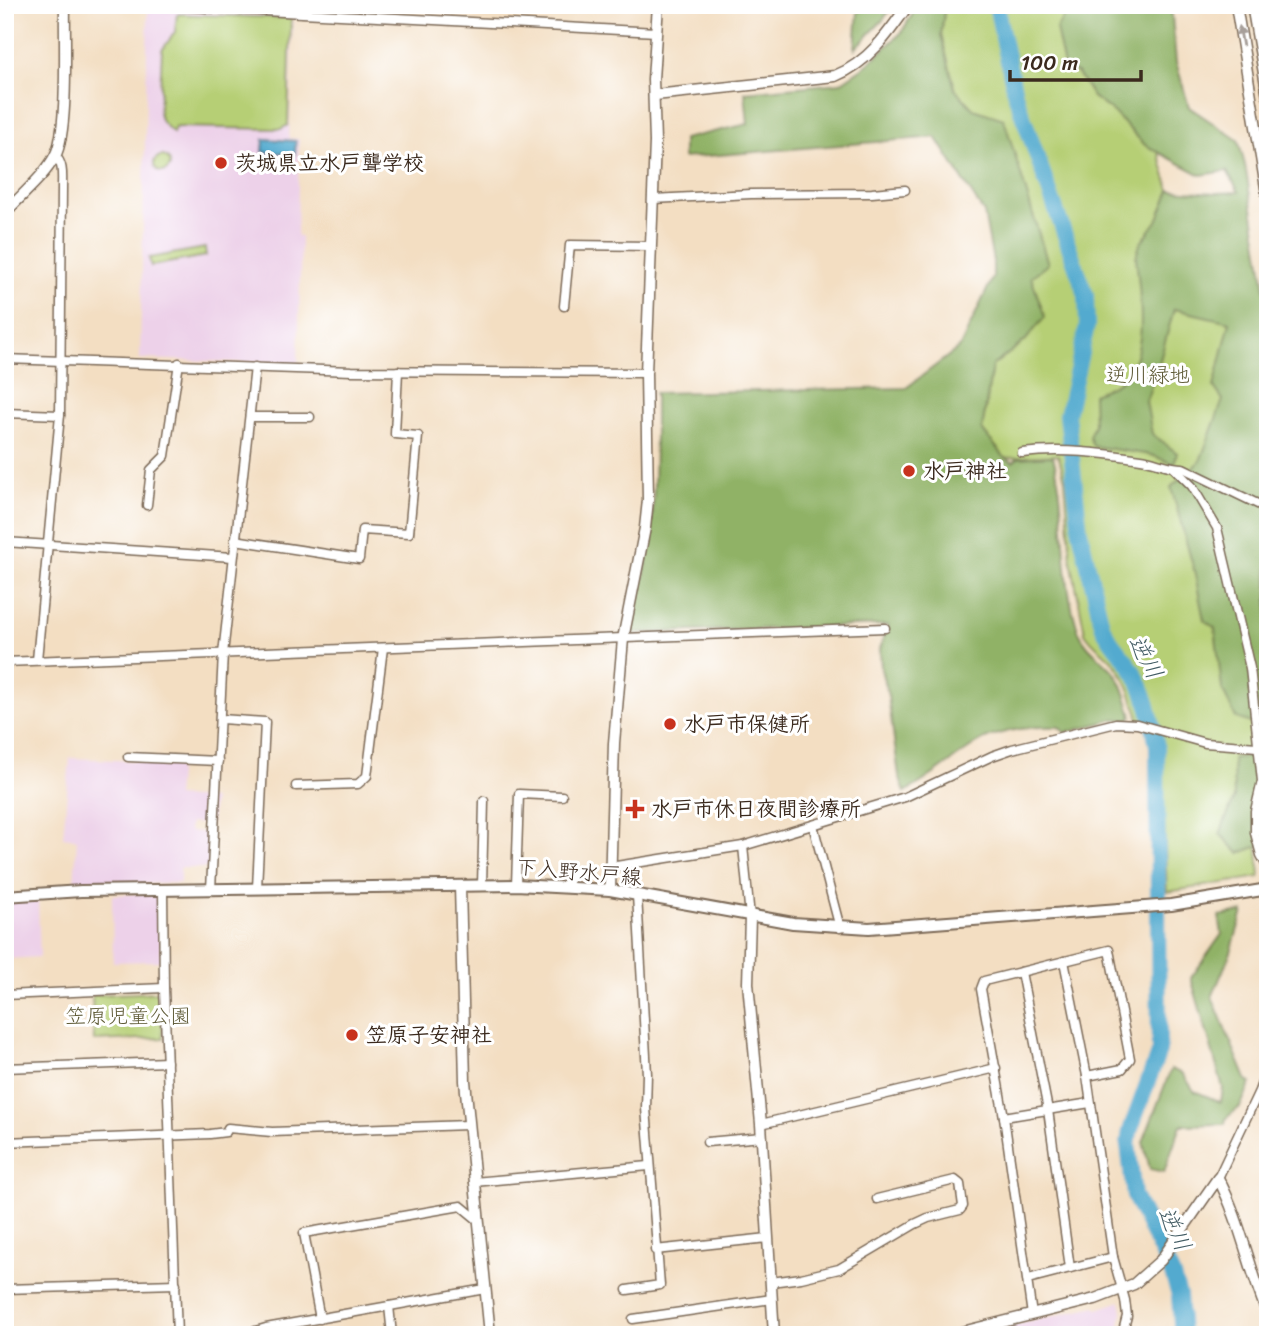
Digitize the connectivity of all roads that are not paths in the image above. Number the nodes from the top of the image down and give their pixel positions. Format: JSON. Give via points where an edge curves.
{"nodes":[{"id":1,"x":65,"y":5,"type":"edge"},
{"id":2,"x":155,"y":5,"type":"edge"},
{"id":3,"x":659,"y":5,"type":"edge"},
{"id":4,"x":908,"y":5,"type":"edge"},
{"id":5,"x":1236,"y":5,"type":"edge"},
{"id":6,"x":1252,"y":5,"type":"edge"},
{"id":7,"x":292,"y":9,"type":"edge"},
{"id":8,"x":656,"y":32,"type":"junction"},
{"id":9,"x":655,"y":95,"type":"junction"},
{"id":10,"x":1268,"y":96,"type":"edge"},
{"id":11,"x":55,"y":156,"type":"junction"},
{"id":12,"x":905,"y":190,"type":"dead end"},
{"id":13,"x":653,"y":199,"type":"junction"},
{"id":14,"x":1268,"y":200,"type":"edge"},
{"id":15,"x":5,"y":213,"type":"edge"},
{"id":16,"x":651,"y":246,"type":"junction"},
{"id":17,"x":564,"y":306,"type":"dead end"},
{"id":18,"x":5,"y":359,"type":"edge"},
{"id":19,"x":60,"y":362,"type":"junction"},
{"id":20,"x":179,"y":363,"type":"junction"},
{"id":21,"x":255,"y":367,"type":"junction"},
{"id":22,"x":398,"y":371,"type":"junction"},
{"id":23,"x":646,"y":373,"type":"junction"},
{"id":24,"x":5,"y":413,"type":"edge"},
{"id":25,"x":60,"y":415,"type":"junction"},
{"id":26,"x":250,"y":417,"type":"junction"},
{"id":27,"x":310,"y":417,"type":"dead end"},
{"id":28,"x":1022,"y":453,"type":"dead end"},
{"id":29,"x":1174,"y":468,"type":"junction"},
{"id":30,"x":147,"y":505,"type":"dead end"},
{"id":31,"x":1268,"y":509,"type":"edge"},
{"id":32,"x":235,"y":540,"type":"junction"},
{"id":33,"x":5,"y":542,"type":"edge"},
{"id":34,"x":49,"y":546,"type":"junction"},
{"id":35,"x":233,"y":557,"type":"junction"},
{"id":36,"x":885,"y":628,"type":"dead end"},
{"id":37,"x":622,"y":639,"type":"junction"},
{"id":38,"x":383,"y":648,"type":"junction"},
{"id":39,"x":223,"y":654,"type":"junction"},
{"id":40,"x":37,"y":660,"type":"junction"},
{"id":41,"x":5,"y":662,"type":"edge"},
{"id":42,"x":221,"y":719,"type":"junction"},
{"id":43,"x":1257,"y":747,"type":"junction"},
{"id":44,"x":128,"y":757,"type":"dead end"},
{"id":45,"x":218,"y":761,"type":"junction"},
{"id":46,"x":296,"y":786,"type":"dead end"},
{"id":47,"x":562,"y":796,"type":"dead end"},
{"id":48,"x":484,"y":801,"type":"dead end"},
{"id":49,"x":813,"y":825,"type":"junction"},
{"id":50,"x":743,"y":846,"type":"junction"},
{"id":51,"x":610,"y":867,"type":"junction"},
{"id":52,"x":1268,"y":868,"type":"edge"},
{"id":53,"x":590,"y":870,"type":"dead end"},
{"id":54,"x":516,"y":885,"type":"junction"},
{"id":55,"x":460,"y":886,"type":"junction"},
{"id":56,"x":482,"y":886,"type":"junction"},
{"id":57,"x":562,"y":887,"type":"junction"},
{"id":58,"x":257,"y":888,"type":"junction"},
{"id":59,"x":211,"y":889,"type":"junction"},
{"id":60,"x":1268,"y":889,"type":"edge"},
{"id":61,"x":163,"y":890,"type":"junction"},
{"id":62,"x":610,"y":890,"type":"junction"},
{"id":63,"x":637,"y":895,"type":"junction"},
{"id":64,"x":5,"y":896,"type":"edge"},
{"id":65,"x":750,"y":917,"type":"junction"},
{"id":66,"x":840,"y":928,"type":"junction"},
{"id":67,"x":1064,"y":961,"type":"junction"},
{"id":68,"x":1021,"y":972,"type":"junction"},
{"id":69,"x":164,"y":988,"type":"junction"},
{"id":70,"x":5,"y":995,"type":"edge"},
{"id":71,"x":167,"y":1062,"type":"junction"},
{"id":72,"x":1268,"y":1066,"type":"edge"},
{"id":73,"x":5,"y":1068,"type":"edge"},
{"id":74,"x":996,"y":1068,"type":"junction"},
{"id":75,"x":1087,"y":1076,"type":"junction"},
{"id":76,"x":1090,"y":1103,"type":"junction"},
{"id":77,"x":1048,"y":1110,"type":"junction"},
{"id":78,"x":1004,"y":1117,"type":"junction"},
{"id":79,"x":761,"y":1124,"type":"junction"},
{"id":80,"x":468,"y":1125,"type":"junction"},
{"id":81,"x":170,"y":1136,"type":"junction"},
{"id":82,"x":762,"y":1138,"type":"junction"},
{"id":83,"x":5,"y":1142,"type":"edge"},
{"id":84,"x":707,"y":1142,"type":"dead end"},
{"id":85,"x":649,"y":1166,"type":"junction"},
{"id":86,"x":1218,"y":1178,"type":"junction"},
{"id":87,"x":474,"y":1182,"type":"junction"},
{"id":88,"x":877,"y":1199,"type":"dead end"},
{"id":89,"x":478,"y":1220,"type":"junction"},
{"id":90,"x":768,"y":1238,"type":"junction"},
{"id":91,"x":655,"y":1250,"type":"junction"},
{"id":92,"x":1113,"y":1257,"type":"junction"},
{"id":93,"x":1070,"y":1268,"type":"junction"},
{"id":94,"x":1028,"y":1279,"type":"junction"},
{"id":95,"x":771,"y":1282,"type":"junction"},
{"id":96,"x":176,"y":1284,"type":"junction"},
{"id":97,"x":5,"y":1289,"type":"edge"},
{"id":98,"x":485,"y":1289,"type":"junction"},
{"id":99,"x":627,"y":1290,"type":"dead end"},
{"id":100,"x":1123,"y":1290,"type":"junction"},
{"id":101,"x":772,"y":1299,"type":"junction"},
{"id":102,"x":389,"y":1306,"type":"junction"},
{"id":103,"x":1268,"y":1314,"type":"edge"},
{"id":104,"x":1032,"y":1315,"type":"junction"},
{"id":105,"x":320,"y":1319,"type":"junction"},
{"id":106,"x":633,"y":1319,"type":"dead end"},
{"id":107,"x":177,"y":1335,"type":"edge"},
{"id":108,"x":242,"y":1335,"type":"edge"},
{"id":109,"x":391,"y":1335,"type":"edge"},
{"id":110,"x":490,"y":1335,"type":"edge"},
{"id":111,"x":775,"y":1335,"type":"edge"},
{"id":112,"x":950,"y":1335,"type":"edge"},
{"id":113,"x":1122,"y":1335,"type":"edge"}],
"edges":[{"from":1,"to":11,"type":"street","via":[[63,127]]},
{"from":2,"to":7,"type":"street"},
{"from":3,"to":8,"type":"street"},
{"from":4,"to":9,"type":"street","via":[[863,60],[835,76]]},
{"from":14,"to":5,"type":"street","one_way":true},
{"from":6,"to":10,"type":"street"},
{"from":7,"to":8,"type":"street"},
{"from":8,"to":9,"type":"street"},
{"from":9,"to":13,"type":"street"},
{"from":11,"to":15,"type":"street"},
{"from":11,"to":19,"type":"street","via":[[62,170]]},
{"from":12,"to":13,"type":"street"},
{"from":13,"to":16,"type":"street"},
{"from":16,"to":17,"type":"street","via":[[570,245]]},
{"from":16,"to":23,"type":"street"},
{"from":18,"to":19,"type":"street"},
{"from":19,"to":20,"type":"street"},
{"from":19,"to":25,"type":"street"},
{"from":20,"to":21,"type":"street"},
{"from":20,"to":30,"type":"street","via":[[165,456],[151,470]]},
{"from":21,"to":22,"type":"street"},
{"from":21,"to":26,"type":"street"},
{"from":22,"to":23,"type":"street"},
{"from":22,"to":32,"type":"street","via":[[395,434],[418,436],[409,533],[362,530],[359,559]]},
{"from":23,"to":37,"type":"street","via":[[646,518]]},
{"from":24,"to":25,"type":"street"},
{"from":25,"to":34,"type":"street"},
{"from":26,"to":27,"type":"street"},
{"from":26,"to":32,"type":"street"},
{"from":28,"to":29,"type":"street","via":[[1084,452]]},
{"from":29,"to":31,"type":"street","via":[[1183,468]]},
{"from":29,"to":43,"type":"street","via":[[1192,486],[1217,528],[1250,668]]},
{"from":32,"to":35,"type":"street"},
{"from":33,"to":34,"type":"street"},
{"from":34,"to":35,"type":"street"},
{"from":34,"to":40,"type":"street"},
{"from":35,"to":39,"type":"street"},
{"from":36,"to":37,"type":"street"},
{"from":37,"to":38,"type":"street"},
{"from":37,"to":51,"type":"street"},
{"from":38,"to":39,"type":"street"},
{"from":38,"to":46,"type":"street","via":[[367,776],[358,784]]},
{"from":39,"to":40,"type":"street"},
{"from":39,"to":42,"type":"street"},
{"from":40,"to":41,"type":"street"},
{"from":42,"to":45,"type":"street"},
{"from":42,"to":58,"type":"street","via":[[265,722]]},
{"from":43,"to":49,"type":"street","via":[[1205,743],[1116,723],[992,756],[905,797]]},
{"from":43,"to":52,"type":"street","via":[[1262,781],[1255,833]]},
{"from":44,"to":45,"type":"street"},
{"from":45,"to":59,"type":"street"},
{"from":47,"to":54,"type":"street","via":[[519,794]]},
{"from":48,"to":56,"type":"street"},
{"from":49,"to":50,"type":"street"},
{"from":49,"to":66,"type":"street"},
{"from":50,"to":51,"type":"street"},
{"from":50,"to":65,"type":"street"},
{"from":51,"to":62,"type":"street"},
{"from":53,"to":57,"type":"street","via":[[576,873]]},
{"from":54,"to":56,"type":"main road","name":"下入野水戸線"},
{"from":54,"to":57,"type":"main road","name":"下入野水戸線"},
{"from":55,"to":56,"type":"main road","name":"下入野水戸線"},
{"from":55,"to":58,"type":"main road","name":"下入野水戸線"},
{"from":55,"to":80,"type":"street"},
{"from":57,"to":62,"type":"main road","name":"下入野水戸線"},
{"from":58,"to":59,"type":"main road","name":"下入野水戸線"},
{"from":59,"to":61,"type":"main road","name":"下入野水戸線"},
{"from":60,"to":66,"type":"main road","name":"下入野水戸線","via":[[1147,908]]},
{"from":61,"to":64,"type":"main road","name":"下入野水戸線"},
{"from":61,"to":69,"type":"street"},
{"from":62,"to":63,"type":"main road","name":"下入野水戸線"},
{"from":63,"to":65,"type":"main road","name":"下入野水戸線"},
{"from":63,"to":85,"type":"street"},
{"from":65,"to":66,"type":"main road","name":"下入野水戸線"},
{"from":65,"to":79,"type":"street","via":[[748,983]]},
{"from":67,"to":68,"type":"street"},
{"from":67,"to":75,"type":"street"},
{"from":67,"to":75,"type":"street","via":[[1109,950],[1130,1059],[1122,1069]]},
{"from":68,"to":74,"type":"street","via":[[984,981],[981,989]]},
{"from":68,"to":77,"type":"street"},
{"from":69,"to":70,"type":"street"},
{"from":69,"to":71,"type":"street"},
{"from":71,"to":73,"type":"street"},
{"from":71,"to":81,"type":"street"},
{"from":72,"to":86,"type":"street"},
{"from":74,"to":78,"type":"street"},
{"from":74,"to":79,"type":"street"},
{"from":75,"to":76,"type":"street"},
{"from":76,"to":77,"type":"street"},
{"from":76,"to":92,"type":"street"},
{"from":77,"to":78,"type":"street"},
{"from":77,"to":93,"type":"street"},
{"from":78,"to":94,"type":"street"},
{"from":79,"to":82,"type":"street"},
{"from":80,"to":81,"type":"street","via":[[272,1132],[228,1128],[226,1132]]},
{"from":80,"to":87,"type":"street"},
{"from":81,"to":83,"type":"street"},
{"from":81,"to":96,"type":"street"},
{"from":82,"to":84,"type":"street"},
{"from":82,"to":90,"type":"street"},
{"from":85,"to":87,"type":"street"},
{"from":85,"to":91,"type":"street"},
{"from":86,"to":100,"type":"street","via":[[1155,1266]]},
{"from":86,"to":103,"type":"street","via":[[1231,1203]]},
{"from":87,"to":89,"type":"street"},
{"from":88,"to":95,"type":"street","via":[[955,1181],[960,1184],[963,1206],[915,1224],[839,1269]]},
{"from":89,"to":98,"type":"street"},
{"from":89,"to":105,"type":"street","via":[[461,1206],[304,1233]]},
{"from":90,"to":91,"type":"street"},
{"from":90,"to":95,"type":"street"},
{"from":91,"to":99,"type":"street","via":[[660,1284]]},
{"from":92,"to":93,"type":"street"},
{"from":92,"to":100,"type":"street"},
{"from":93,"to":94,"type":"street"},
{"from":94,"to":104,"type":"street"},
{"from":95,"to":101,"type":"street"},
{"from":96,"to":97,"type":"street"},
{"from":96,"to":107,"type":"street"},
{"from":98,"to":102,"type":"street"},
{"from":98,"to":110,"type":"street"},
{"from":100,"to":104,"type":"street"},
{"from":100,"to":113,"type":"street","via":[[1127,1315]]},
{"from":101,"to":106,"type":"street"},
{"from":101,"to":111,"type":"street"},
{"from":102,"to":105,"type":"street"},
{"from":102,"to":109,"type":"street"},
{"from":104,"to":112,"type":"street"},
{"from":105,"to":108,"type":"street"}]}
